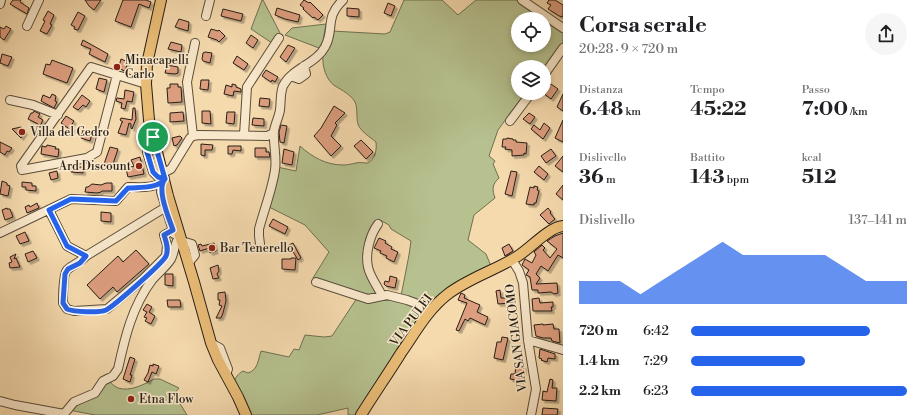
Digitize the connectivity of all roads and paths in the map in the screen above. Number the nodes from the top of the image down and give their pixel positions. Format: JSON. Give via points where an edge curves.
{"nodes":[{"id":1,"x":1,"y":0,"type":"edge"},
{"id":2,"x":39,"y":0,"type":"edge"},
{"id":3,"x":161,"y":0,"type":"edge"},
{"id":4,"x":210,"y":0,"type":"edge"},
{"id":5,"x":343,"y":0,"type":"edge"},
{"id":6,"x":522,"y":0,"type":"edge"},
{"id":7,"x":0,"y":4,"type":"edge"},
{"id":8,"x":206,"y":16,"type":"dead end"},
{"id":9,"x":26,"y":26,"type":"dead end"},
{"id":10,"x":563,"y":28,"type":"edge"},
{"id":11,"x":279,"y":38,"type":"dead end"},
{"id":12,"x":195,"y":42,"type":"dead end"},
{"id":13,"x":563,"y":48,"type":"edge"},
{"id":14,"x":551,"y":65,"type":"edge"},
{"id":15,"x":117,"y":75,"type":"junction"},
{"id":16,"x":146,"y":84,"type":"junction"},
{"id":17,"x":10,"y":100,"type":"dead end"},
{"id":18,"x":526,"y":100,"type":"edge"},
{"id":19,"x":58,"y":115,"type":"junction"},
{"id":20,"x":510,"y":121,"type":"dead end"},
{"id":21,"x":274,"y":131,"type":"junction"},
{"id":22,"x":244,"y":135,"type":"junction"},
{"id":23,"x":194,"y":136,"type":"junction"},
{"id":24,"x":165,"y":177,"type":"junction"},
{"id":25,"x":151,"y":186,"type":"junction"},
{"id":26,"x":162,"y":192,"type":"junction"},
{"id":27,"x":166,"y":207,"type":"junction"},
{"id":28,"x":49,"y":210,"type":"junction"},
{"id":29,"x":378,"y":224,"type":"dead end"},
{"id":30,"x":563,"y":226,"type":"edge"},
{"id":31,"x":0,"y":233,"type":"edge"},
{"id":32,"x":178,"y":237,"type":"junction"},
{"id":33,"x":260,"y":244,"type":"dead end"},
{"id":34,"x":86,"y":256,"type":"junction"},
{"id":35,"x":512,"y":260,"type":"junction"},
{"id":36,"x":194,"y":282,"type":"junction"},
{"id":37,"x":316,"y":282,"type":"dead end"},
{"id":38,"x":382,"y":296,"type":"junction"},
{"id":39,"x":431,"y":311,"type":"junction"},
{"id":40,"x":528,"y":340,"type":"junction"},
{"id":41,"x":563,"y":350,"type":"edge"},
{"id":42,"x":0,"y":401,"type":"edge"},
{"id":43,"x":63,"y":414,"type":"edge"},
{"id":44,"x":246,"y":415,"type":"edge"},
{"id":45,"x":361,"y":415,"type":"edge"},
{"id":46,"x":532,"y":415,"type":"edge"}],
"edges":[{"from":1,"to":7,"type":"street"},
{"from":2,"to":9,"type":"street"},
{"from":3,"to":16,"type":"main road","via":[[148,58]]},
{"from":4,"to":8,"type":"street"},
{"from":5,"to":21,"type":"street","via":[[333,11],[324,48],[284,85]]},
{"from":6,"to":10,"type":"street"},
{"from":11,"to":22,"type":"street","via":[[247,87]]},
{"from":12,"to":23,"type":"street","via":[[187,82]]},
{"from":13,"to":14,"type":"street"},
{"from":15,"to":16,"type":"street"},
{"from":15,"to":19,"type":"street","via":[[91,67]]},
{"from":15,"to":19,"type":"street","via":[[97,152],[87,158],[22,170],[21,166]]},
{"from":16,"to":24,"type":"main road","via":[[149,120]]},
{"from":17,"to":19,"type":"street","via":[[33,105]]},
{"from":18,"to":20,"type":"street"},
{"from":21,"to":22,"type":"street","via":[[267,136]]},
{"from":21,"to":33,"type":"street","via":[[275,171],[259,230]]},
{"from":22,"to":23,"type":"street"},
{"from":23,"to":24,"type":"street","via":[[190,138]]},
{"from":24,"to":25,"type":"street"},
{"from":24,"to":26,"type":"street"},
{"from":24,"to":32,"type":"main road"},
{"from":25,"to":26,"type":"street"},
{"from":25,"to":28,"type":"street","via":[[128,188],[116,201],[71,199]]},
{"from":26,"to":27,"type":"street"},
{"from":27,"to":32,"type":"street"},
{"from":27,"to":34,"type":"street"},
{"from":28,"to":31,"type":"street"},
{"from":28,"to":34,"type":"street","via":[[67,246]]},
{"from":29,"to":38,"type":"street","via":[[369,240],[367,262]]},
{"from":30,"to":35,"type":"main road","name":"VIA PULEI","via":[[549,232]]},
{"from":32,"to":34,"type":"street","via":[[164,235],[167,245],[166,256],[143,280],[107,309],[67,309],[63,303],[65,274]]},
{"from":32,"to":36,"type":"main road"},
{"from":32,"to":36,"type":"main road","via":[[190,261]]},
{"from":32,"to":43,"type":"street","via":[[170,259],[152,280],[135,311],[126,332],[116,374],[103,381],[95,393],[74,402]]},
{"from":35,"to":39,"type":"main road","name":"VIA PULEI","via":[[449,293]]},
{"from":35,"to":40,"type":"street","name":"VIA SAN GIACOMO","via":[[523,284]]},
{"from":36,"to":44,"type":"main road","via":[[211,343]]},
{"from":37,"to":38,"type":"street","via":[[368,299]]},
{"from":38,"to":39,"type":"street","via":[[417,303]]},
{"from":39,"to":45,"type":"main road","name":"VIA PULEI"},
{"from":40,"to":41,"type":"street"},
{"from":40,"to":46,"type":"street","name":"VIA SAN GIACOMO","via":[[536,389]]},
{"from":42,"to":43,"type":"street"}]}
